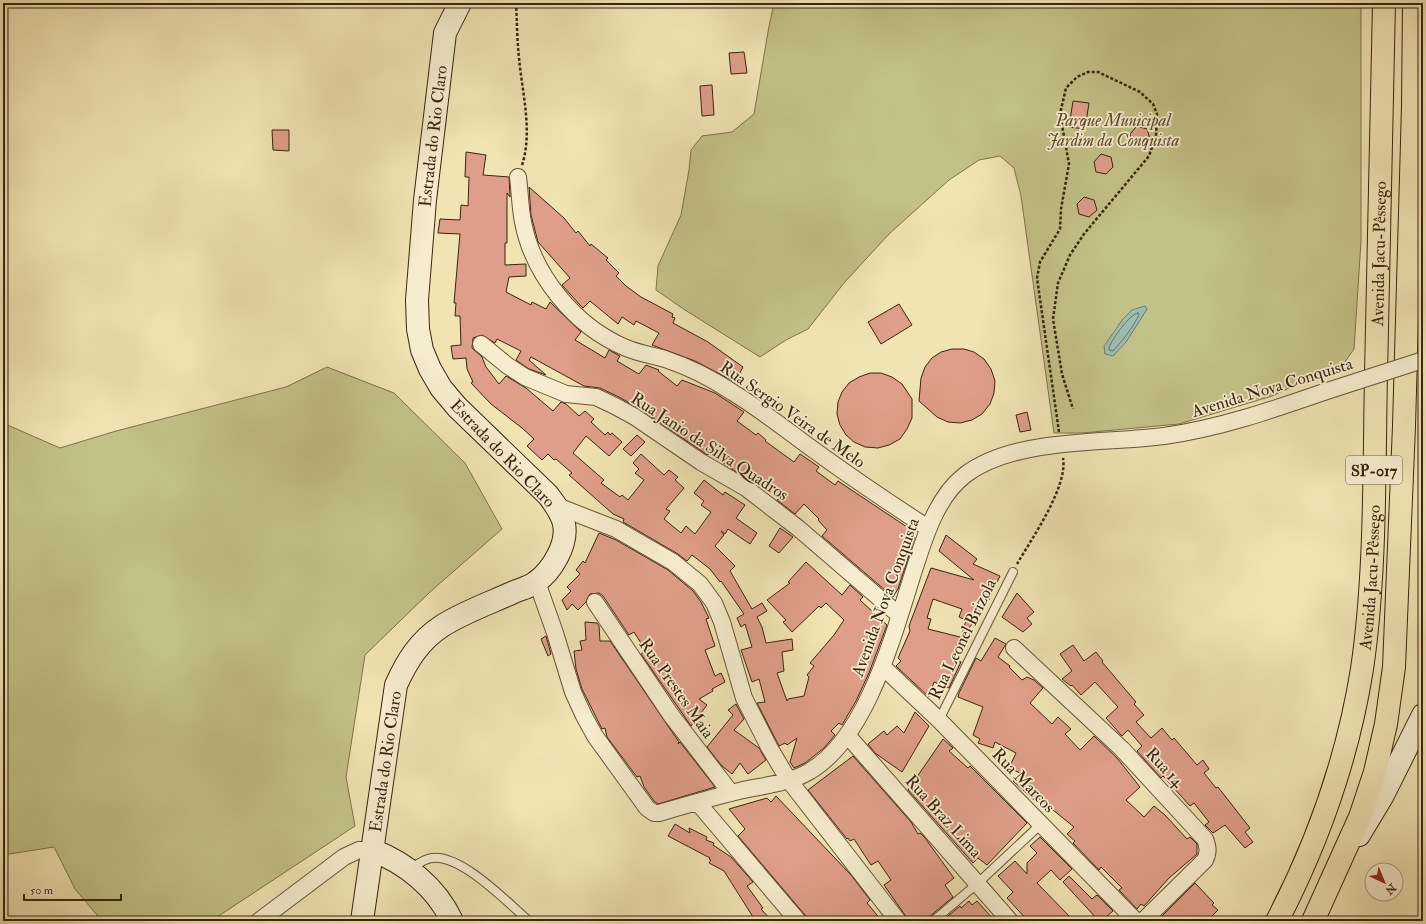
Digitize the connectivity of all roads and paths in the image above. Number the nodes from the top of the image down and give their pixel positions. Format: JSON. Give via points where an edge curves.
{"nodes":[{"id":1,"x":460,"y":3,"type":"edge"},
{"id":2,"x":516,"y":3,"type":"edge"},
{"id":3,"x":1384,"y":3,"type":"edge"},
{"id":4,"x":1414,"y":3,"type":"edge"},
{"id":5,"x":518,"y":177,"type":"joint"},
{"id":6,"x":481,"y":344,"type":"dead end"},
{"id":7,"x":1423,"y":360,"type":"edge"},
{"id":8,"x":1073,"y":409,"type":"dead end"},
{"id":9,"x":1061,"y":444,"type":"junction"},
{"id":10,"x":557,"y":506,"type":"junction"},
{"id":11,"x":928,"y":528,"type":"junction"},
{"id":12,"x":1013,"y":572,"type":"joint"},
{"id":13,"x":537,"y":582,"type":"junction"},
{"id":14,"x":595,"y":602,"type":"dead end"},
{"id":15,"x":899,"y":615,"type":"junction"},
{"id":16,"x":1014,"y":648,"type":"dead end"},
{"id":17,"x":883,"y":667,"type":"junction"},
{"id":18,"x":1423,"y":715,"type":"edge"},
{"id":19,"x":939,"y":720,"type":"junction"},
{"id":20,"x":848,"y":736,"type":"junction"},
{"id":21,"x":788,"y":779,"type":"junction"},
{"id":22,"x":731,"y":793,"type":"junction"},
{"id":23,"x":698,"y":803,"type":"junction"},
{"id":24,"x":1041,"y":824,"type":"junction"},
{"id":25,"x":372,"y":850,"type":"junction"},
{"id":26,"x":409,"y":870,"type":"junction"},
{"id":27,"x":1335,"y":876,"type":"junction"},
{"id":28,"x":978,"y":883,"type":"junction"},
{"id":29,"x":259,"y":921,"type":"edge"},
{"id":30,"x":362,"y":921,"type":"edge"},
{"id":31,"x":452,"y":921,"type":"edge"},
{"id":32,"x":529,"y":921,"type":"edge"},
{"id":33,"x":798,"y":921,"type":"edge"},
{"id":34,"x":898,"y":921,"type":"edge"},
{"id":35,"x":933,"y":921,"type":"edge"},
{"id":36,"x":1010,"y":921,"type":"edge"},
{"id":37,"x":1136,"y":921,"type":"edge"},
{"id":38,"x":1143,"y":921,"type":"edge"},
{"id":39,"x":1277,"y":921,"type":"edge"},
{"id":40,"x":1313,"y":921,"type":"edge"}],
"edges":[{"from":1,"to":10,"type":"main road","name":"Estrada do Rio Claro","via":[[446,33],[425,200],[416,300],[418,330],[422,350],[441,388]]},
{"from":2,"to":5,"type":"path","via":[[526,133],[524,161]]},
{"from":3,"to":39,"type":"highway","name":"Avenida Jacu-Pêssego","number":"SP-017","via":[[1373,504],[1362,669],[1333,794],[1298,880]]},
{"from":4,"to":27,"type":"highway","name":"Avenida Jacu-Pêssego","number":"SP-017","via":[[1404,426],[1394,667],[1386,724],[1375,772],[1360,817]]},
{"from":5,"to":11,"type":"street","name":"Rua Sergio Veira de Melo","via":[[523,222],[531,248],[554,289],[586,323],[624,348],[664,359],[708,377]]},
{"from":6,"to":15,"type":"street","name":"Rua Janio da Silva Quadros","via":[[508,366],[530,379],[566,394],[596,397],[615,406],[746,488],[798,528]]},
{"from":7,"to":9,"type":"street","name":"Avenida Nova Conquista","bridge":true,"via":[[1216,426],[1165,436]]},
{"from":8,"to":9,"type":"path","via":[[1062,374],[1053,319],[1058,283],[1070,255],[1084,234],[1149,156],[1156,136],[1157,114],[1153,104],[1140,92],[1098,72],[1088,72],[1077,77],[1066,88],[1060,114],[1069,164],[1060,229],[1040,262],[1037,278]]},
{"from":9,"to":11,"type":"street","name":"Avenida Nova Conquista","via":[[1021,451],[985,463],[965,475],[950,490]]},
{"from":9,"to":12,"type":"path","via":[[1065,466],[1058,491]]},
{"from":10,"to":13,"type":"main road","name":"Estrada do Rio Claro","via":[[564,524],[561,552]]},
{"from":10,"to":21,"type":"street","via":[[616,529],[673,562],[700,584],[714,603],[722,622],[744,698]]},
{"from":11,"to":15,"type":"street","name":"Avenida Nova Conquista"},
{"from":12,"to":19,"type":"lane","name":"Rua Leonel Brizola"},
{"from":13,"to":23,"type":"street","name":"Avenida Nova Conquista","via":[[573,692],[584,716],[595,736],[647,808],[659,813]]},
{"from":13,"to":25,"type":"main road","name":"Estrada do Rio Claro","via":[[442,626],[422,642],[406,664],[396,685]]},
{"from":14,"to":22,"type":"street","name":"Rua Prestes Maia","via":[[671,715]]},
{"from":15,"to":17,"type":"street","name":"Avenida Nova Conquista"},
{"from":16,"to":38,"type":"street","name":"Rua 14","via":[[1122,749],[1205,839],[1208,854],[1205,860]]},
{"from":17,"to":19,"type":"street","name":"Rua Marcos"},
{"from":17,"to":20,"type":"street","name":"Avenida Nova Conquista"},
{"from":18,"to":27,"type":"main road","via":[[1383,795]]},
{"from":19,"to":24,"type":"street","name":"Rua Marcos"},
{"from":20,"to":21,"type":"street","name":"Avenida Nova Conquista","via":[[810,772]]},
{"from":20,"to":28,"type":"street","name":"Rua Braz Lima"},
{"from":21,"to":22,"type":"street","name":"Avenida Nova Conquista"},
{"from":21,"to":34,"type":"street"},
{"from":22,"to":23,"type":"street","name":"Avenida Nova Conquista"},
{"from":23,"to":33,"type":"street"},
{"from":24,"to":28,"type":"lane"},
{"from":24,"to":37,"type":"street","name":"Rua Marcos"},
{"from":25,"to":26,"type":"main road","via":[[390,857]]},
{"from":25,"to":29,"type":"street","via":[[359,850],[344,857]]},
{"from":25,"to":30,"type":"main road","name":"Estrada do Rio Claro"},
{"from":26,"to":31,"type":"main road","via":[[425,883]]},
{"from":26,"to":32,"type":"lane","via":[[431,858],[445,858],[457,863],[473,873]]},
{"from":27,"to":40,"type":"highway","name":"Avenida Jacu-Pêssego","number":"SP-017"},
{"from":28,"to":35,"type":"lane"},
{"from":28,"to":36,"type":"street","name":"Rua Braz Lima"}]}
